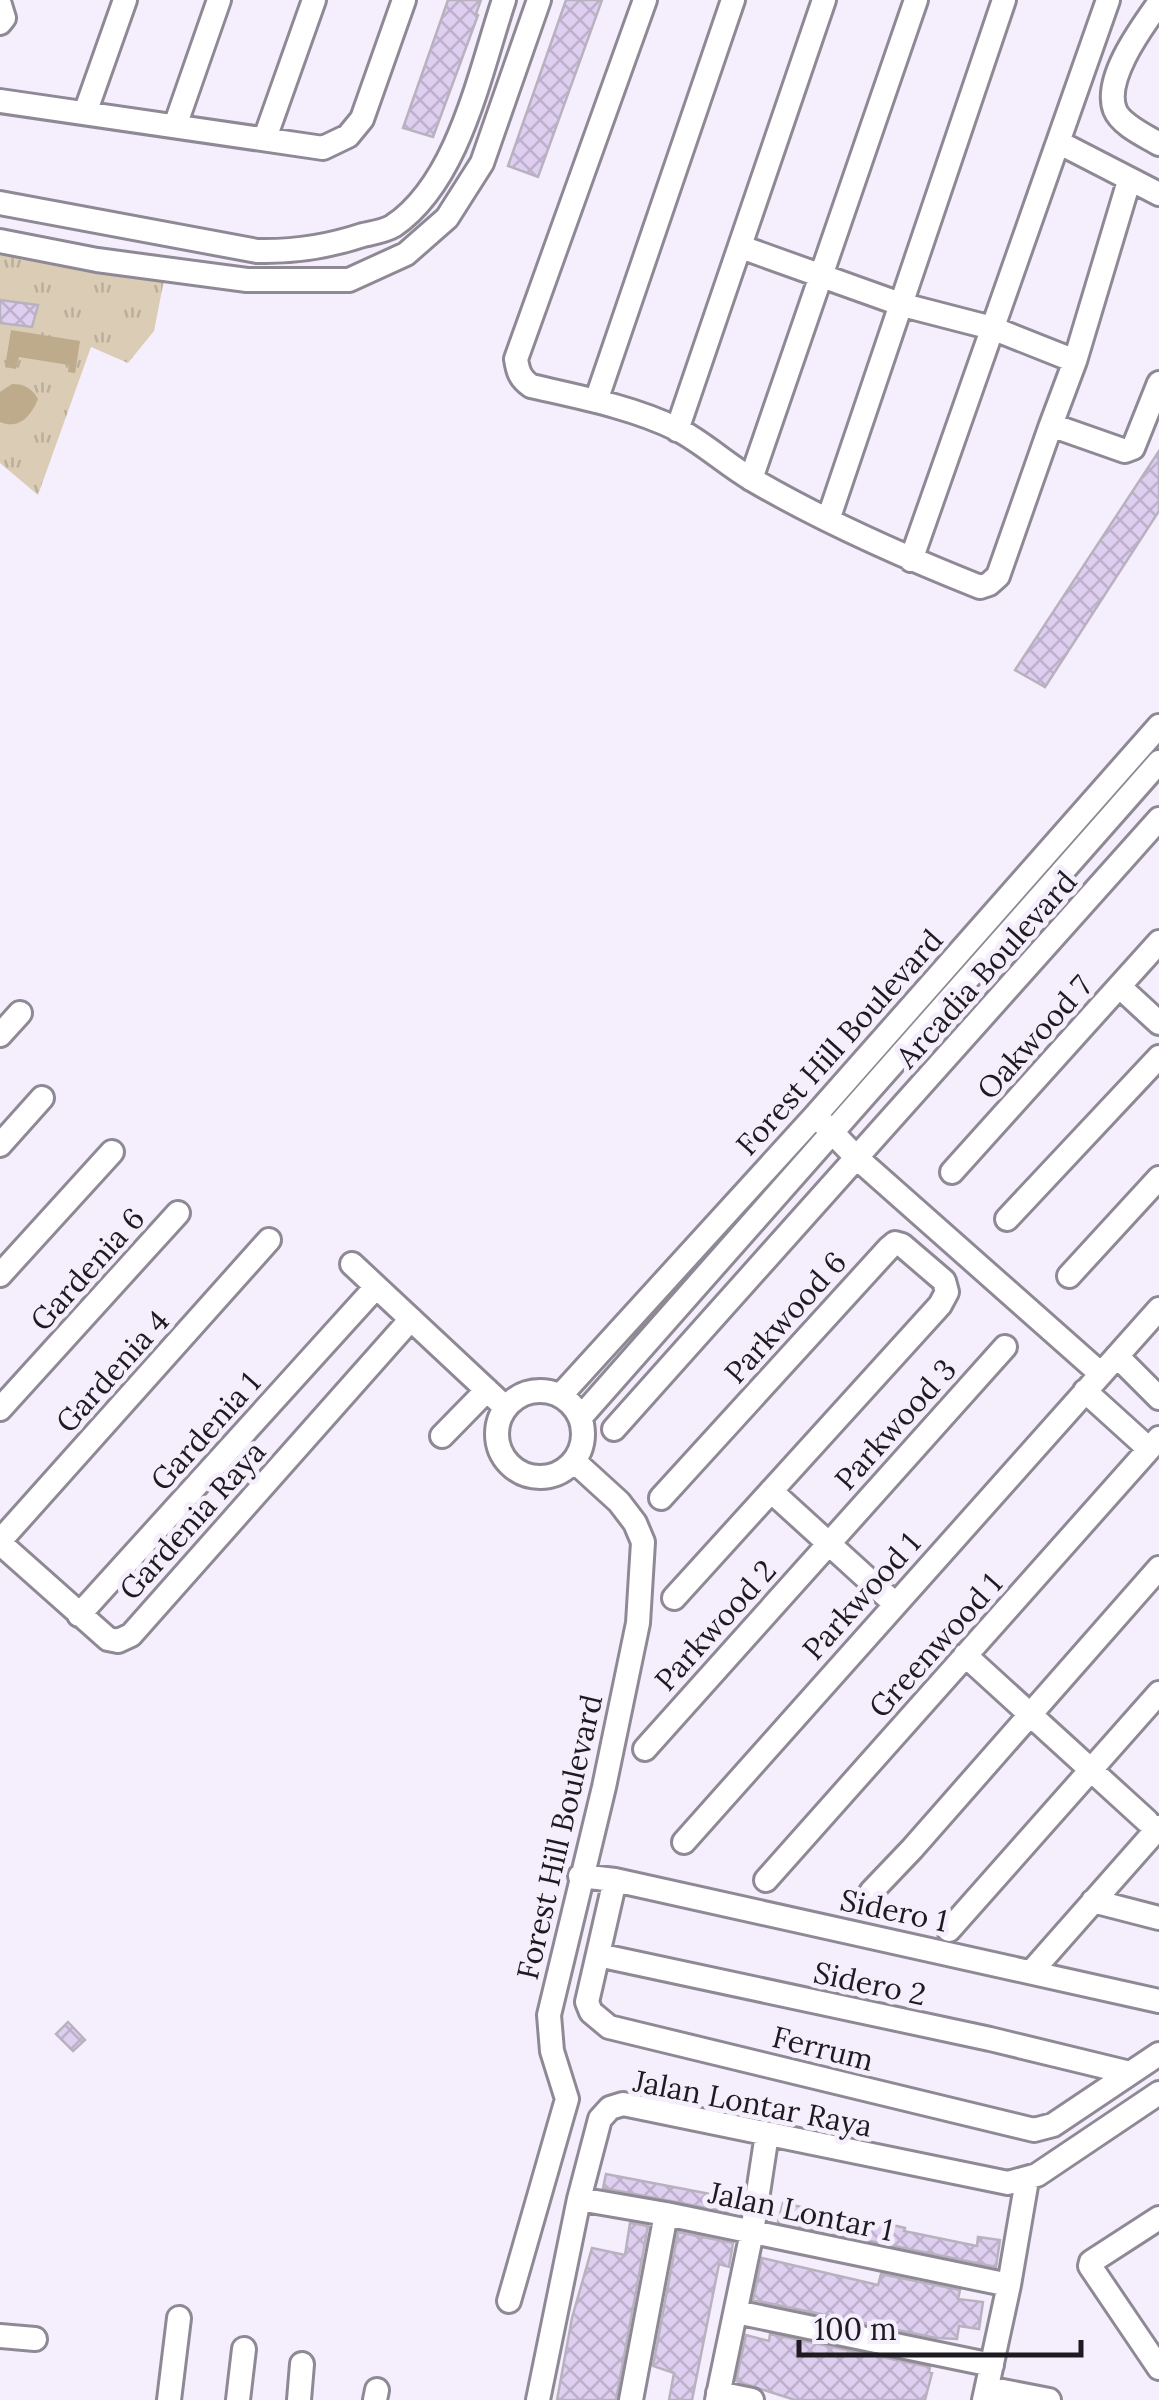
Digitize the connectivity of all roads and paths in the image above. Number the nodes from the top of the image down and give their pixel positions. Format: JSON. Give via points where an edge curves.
{"nodes":[{"id":1,"x":125,"y":0,"type":"edge"},
{"id":2,"x":220,"y":0,"type":"edge"},
{"id":3,"x":314,"y":0,"type":"edge"},
{"id":4,"x":404,"y":0,"type":"edge"},
{"id":5,"x":504,"y":0,"type":"edge"},
{"id":6,"x":539,"y":0,"type":"edge"},
{"id":7,"x":646,"y":0,"type":"edge"},
{"id":8,"x":733,"y":0,"type":"edge"},
{"id":9,"x":824,"y":0,"type":"edge"},
{"id":10,"x":916,"y":0,"type":"edge"},
{"id":11,"x":1004,"y":0,"type":"edge"},
{"id":12,"x":1108,"y":0,"type":"edge"},
{"id":13,"x":1159,"y":3,"type":"edge"},
{"id":14,"x":0,"y":5,"type":"edge"},
{"id":15,"x":0,"y":23,"type":"edge"},
{"id":16,"x":1150,"y":35,"type":"edge"},
{"id":17,"x":0,"y":101,"type":"edge"},
{"id":18,"x":85,"y":113,"type":"junction"},
{"id":19,"x":175,"y":126,"type":"junction"},
{"id":20,"x":264,"y":138,"type":"junction"},
{"id":21,"x":1058,"y":142,"type":"junction"},
{"id":22,"x":1159,"y":144,"type":"edge"},
{"id":23,"x":1129,"y":181,"type":"junction"},
{"id":24,"x":1159,"y":194,"type":"edge"},
{"id":25,"x":0,"y":202,"type":"edge"},
{"id":26,"x":0,"y":241,"type":"edge"},
{"id":27,"x":740,"y":247,"type":"junction"},
{"id":28,"x":821,"y":276,"type":"junction"},
{"id":29,"x":903,"y":305,"type":"junction"},
{"id":30,"x":992,"y":328,"type":"junction"},
{"id":31,"x":1076,"y":361,"type":"junction"},
{"id":32,"x":1159,"y":383,"type":"edge"},
{"id":33,"x":596,"y":401,"type":"junction"},
{"id":34,"x":1051,"y":425,"type":"junction"},
{"id":35,"x":677,"y":430,"type":"junction"},
{"id":36,"x":752,"y":479,"type":"junction"},
{"id":37,"x":828,"y":520,"type":"junction"},
{"id":38,"x":910,"y":560,"type":"junction"},
{"id":39,"x":1159,"y":726,"type":"edge"},
{"id":40,"x":1159,"y":762,"type":"edge"},
{"id":41,"x":1159,"y":819,"type":"edge"},
{"id":42,"x":1159,"y":942,"type":"edge"},
{"id":43,"x":1120,"y":986,"type":"junction"},
{"id":44,"x":20,"y":1012,"type":"dead end"},
{"id":45,"x":1159,"y":1023,"type":"edge"},
{"id":46,"x":0,"y":1035,"type":"edge"},
{"id":47,"x":1159,"y":1057,"type":"edge"},
{"id":48,"x":42,"y":1098,"type":"dead end"},
{"id":49,"x":824,"y":1124,"type":"junction"},
{"id":50,"x":0,"y":1145,"type":"edge"},
{"id":51,"x":112,"y":1152,"type":"dead end"},
{"id":52,"x":857,"y":1158,"type":"junction"},
{"id":53,"x":952,"y":1172,"type":"dead end"},
{"id":54,"x":1159,"y":1178,"type":"edge"},
{"id":55,"x":178,"y":1213,"type":"dead end"},
{"id":56,"x":1007,"y":1219,"type":"dead end"},
{"id":57,"x":269,"y":1240,"type":"dead end"},
{"id":58,"x":352,"y":1264,"type":"dead end"},
{"id":59,"x":0,"y":1275,"type":"edge"},
{"id":60,"x":1068,"y":1276,"type":"dead end"},
{"id":61,"x":376,"y":1286,"type":"junction"},
{"id":62,"x":1159,"y":1309,"type":"edge"},
{"id":63,"x":411,"y":1319,"type":"junction"},
{"id":64,"x":1005,"y":1347,"type":"dead end"},
{"id":65,"x":1117,"y":1356,"type":"junction"},
{"id":66,"x":1093,"y":1383,"type":"junction"},
{"id":67,"x":487,"y":1390,"type":"junction"},
{"id":68,"x":560,"y":1396,"type":"junction"},
{"id":69,"x":1159,"y":1398,"type":"edge"},
{"id":70,"x":506,"y":1408,"type":"junction"},
{"id":71,"x":0,"y":1410,"type":"edge"},
{"id":72,"x":580,"y":1418,"type":"junction"},
{"id":73,"x":614,"y":1429,"type":"dead end"},
{"id":74,"x":442,"y":1436,"type":"dead end"},
{"id":75,"x":1154,"y":1443,"type":"edge"},
{"id":76,"x":574,"y":1461,"type":"junction"},
{"id":77,"x":771,"y":1491,"type":"junction"},
{"id":78,"x":661,"y":1498,"type":"dead end"},
{"id":79,"x":0,"y":1542,"type":"edge"},
{"id":80,"x":830,"y":1542,"type":"junction"},
{"id":81,"x":1159,"y":1568,"type":"edge"},
{"id":82,"x":674,"y":1598,"type":"dead end"},
{"id":83,"x":894,"y":1603,"type":"junction"},
{"id":84,"x":80,"y":1615,"type":"junction"},
{"id":85,"x":965,"y":1655,"type":"junction"},
{"id":86,"x":1159,"y":1692,"type":"edge"},
{"id":87,"x":1030,"y":1714,"type":"junction"},
{"id":88,"x":646,"y":1749,"type":"dead end"},
{"id":89,"x":1090,"y":1771,"type":"junction"},
{"id":90,"x":1155,"y":1818,"type":"edge"},
{"id":91,"x":684,"y":1842,"type":"dead end"},
{"id":92,"x":580,"y":1876,"type":"junction"},
{"id":93,"x":615,"y":1880,"type":"junction"},
{"id":94,"x":766,"y":1880,"type":"dead end"},
{"id":95,"x":871,"y":1892,"type":"dead end"},
{"id":96,"x":1092,"y":1901,"type":"junction"},
{"id":97,"x":1159,"y":1918,"type":"edge"},
{"id":98,"x":949,"y":1930,"type":"dead end"},
{"id":99,"x":1036,"y":1945,"type":"dead end"},
{"id":100,"x":598,"y":1955,"type":"junction"},
{"id":101,"x":1032,"y":1971,"type":"junction"},
{"id":102,"x":1159,"y":2001,"type":"edge"},
{"id":103,"x":1159,"y":2054,"type":"edge"},
{"id":104,"x":1130,"y":2073,"type":"junction"},
{"id":105,"x":1159,"y":2093,"type":"edge"},
{"id":106,"x":767,"y":2134,"type":"junction"},
{"id":107,"x":1026,"y":2180,"type":"junction"},
{"id":108,"x":579,"y":2199,"type":"junction"},
{"id":109,"x":666,"y":2214,"type":"junction"},
{"id":110,"x":1159,"y":2218,"type":"edge"},
{"id":111,"x":752,"y":2232,"type":"junction"},
{"id":112,"x":1009,"y":2285,"type":"junction"},
{"id":113,"x":509,"y":2300,"type":"dead end"},
{"id":114,"x":736,"y":2312,"type":"junction"},
{"id":115,"x":180,"y":2318,"type":"dead end"},
{"id":116,"x":0,"y":2336,"type":"edge"},
{"id":117,"x":35,"y":2338,"type":"dead end"},
{"id":118,"x":244,"y":2349,"type":"dead end"},
{"id":119,"x":302,"y":2364,"type":"dead end"},
{"id":120,"x":1159,"y":2368,"type":"edge"},
{"id":121,"x":988,"y":2384,"type":"edge"},
{"id":122,"x":718,"y":2396,"type":"edge"},
{"id":123,"x":169,"y":2400,"type":"edge"},
{"id":124,"x":238,"y":2400,"type":"edge"},
{"id":125,"x":299,"y":2400,"type":"edge"},
{"id":126,"x":538,"y":2400,"type":"edge"},
{"id":127,"x":631,"y":2400,"type":"edge"},
{"id":128,"x":752,"y":2400,"type":"edge"},
{"id":129,"x":1049,"y":2400,"type":"edge"}],
"edges":[{"from":1,"to":18,"type":"street"},
{"from":2,"to":19,"type":"street"},
{"from":3,"to":20,"type":"street"},
{"from":4,"to":20,"type":"street","via":[[362,119],[348,136],[323,148]]},
{"from":5,"to":25,"type":"street","via":[[455,145],[430,189],[392,227],[328,246],[257,250]]},
{"from":6,"to":26,"type":"street","via":[[482,164],[446,218],[406,254],[348,280],[247,280]]},
{"from":7,"to":33,"type":"street","via":[[516,360],[531,386]]},
{"from":8,"to":33,"type":"street"},
{"from":9,"to":27,"type":"street"},
{"from":10,"to":28,"type":"street"},
{"from":11,"to":29,"type":"street"},
{"from":12,"to":21,"type":"street"},
{"from":13,"to":16,"type":"street"},
{"from":14,"to":15,"type":"street"},
{"from":16,"to":22,"type":"street","via":[[1114,84],[1115,110]]},
{"from":17,"to":18,"type":"street"},
{"from":18,"to":19,"type":"street"},
{"from":19,"to":20,"type":"street"},
{"from":21,"to":23,"type":"street"},
{"from":21,"to":30,"type":"street"},
{"from":23,"to":24,"type":"street"},
{"from":23,"to":31,"type":"street"},
{"from":27,"to":28,"type":"street"},
{"from":27,"to":35,"type":"street"},
{"from":28,"to":29,"type":"street"},
{"from":28,"to":36,"type":"street"},
{"from":29,"to":30,"type":"street"},
{"from":29,"to":37,"type":"street"},
{"from":30,"to":31,"type":"street"},
{"from":30,"to":38,"type":"street"},
{"from":31,"to":34,"type":"street"},
{"from":32,"to":34,"type":"street","via":[[1133,448],[1125,451]]},
{"from":33,"to":35,"type":"street"},
{"from":34,"to":38,"type":"street","via":[[998,576],[980,586]]},
{"from":35,"to":36,"type":"street"},
{"from":36,"to":37,"type":"street"},
{"from":37,"to":38,"type":"street"},
{"from":39,"to":49,"type":"street","name":"Forest Hill Boulevard"},
{"from":40,"to":49,"type":"street","name":"Forest Hill Boulevard"},
{"from":41,"to":52,"type":"street","name":"Arcadia Boulevard"},
{"from":42,"to":43,"type":"street","name":"Oakwood 7"},
{"from":43,"to":45,"type":"street"},
{"from":43,"to":53,"type":"street","name":"Oakwood 7"},
{"from":44,"to":46,"type":"street"},
{"from":47,"to":56,"type":"street"},
{"from":48,"to":50,"type":"street"},
{"from":49,"to":52,"type":"street"},
{"from":49,"to":68,"type":"street","name":"Forest Hill Boulevard"},
{"from":49,"to":72,"type":"street","name":"Forest Hill Boulevard"},
{"from":51,"to":59,"type":"street"},
{"from":52,"to":66,"type":"street"},
{"from":52,"to":73,"type":"street","name":"Arcadia Boulevard"},
{"from":54,"to":60,"type":"street"},
{"from":55,"to":71,"type":"street","name":"Gardenia 6"},
{"from":57,"to":79,"type":"street","name":"Gardenia 4"},
{"from":58,"to":61,"type":"street"},
{"from":61,"to":63,"type":"street"},
{"from":61,"to":84,"type":"street","name":"Gardenia 1"},
{"from":62,"to":65,"type":"street","name":"Parkwood 1"},
{"from":63,"to":67,"type":"street"},
{"from":63,"to":84,"type":"street","name":"Gardenia Raya","via":[[130,1636],[108,1640]]},
{"from":64,"to":80,"type":"street","name":"Parkwood 3"},
{"from":65,"to":66,"type":"street","name":"Parkwood 1"},
{"from":65,"to":69,"type":"street"},
{"from":66,"to":75,"type":"street"},
{"from":66,"to":83,"type":"street","name":"Parkwood 1"},
{"from":67,"to":70,"type":"street"},
{"from":67,"to":74,"type":"street"},
{"from":68,"to":70,"type":"street","via":[[531,1392]]},
{"from":68,"to":72,"type":"street"},
{"from":70,"to":76,"type":"street","via":[[497,1436],[508,1464],[549,1477]]},
{"from":72,"to":76,"type":"street","via":[[581,1448]]},
{"from":75,"to":85,"type":"street","name":"Greenwood 1"},
{"from":76,"to":92,"type":"street","name":"Forest Hill Boulevard","via":[[619,1502],[643,1542],[638,1623]]},
{"from":77,"to":78,"type":"street","name":"Parkwood 6","via":[[948,1292],[944,1281],[895,1243]]},
{"from":77,"to":80,"type":"street"},
{"from":77,"to":82,"type":"street"},
{"from":79,"to":84,"type":"street","name":"Gardenia Raya"},
{"from":80,"to":83,"type":"street"},
{"from":80,"to":88,"type":"street","name":"Parkwood 2"},
{"from":81,"to":87,"type":"street"},
{"from":83,"to":91,"type":"street","name":"Parkwood 1"},
{"from":85,"to":87,"type":"street"},
{"from":85,"to":94,"type":"street","name":"Greenwood 1"},
{"from":86,"to":89,"type":"street"},
{"from":87,"to":89,"type":"street"},
{"from":87,"to":95,"type":"street"},
{"from":89,"to":90,"type":"street"},
{"from":89,"to":98,"type":"street"},
{"from":90,"to":96,"type":"street"},
{"from":90,"to":99,"type":"street"},
{"from":92,"to":93,"type":"street","name":"Sidero 1"},
{"from":92,"to":113,"type":"street","name":"Forest Hill Boulevard","via":[[548,2015],[567,2099]]},
{"from":93,"to":100,"type":"street","name":"Ferrum"},
{"from":93,"to":101,"type":"street","name":"Sidero 1"},
{"from":96,"to":97,"type":"street"},
{"from":96,"to":101,"type":"street"},
{"from":100,"to":104,"type":"street","name":"Sidero 2"},
{"from":100,"to":104,"type":"street","name":"Ferrum","via":[[587,2002],[608,2027],[1034,2130],[1053,2126]]},
{"from":101,"to":102,"type":"street","name":"Sidero 1"},
{"from":103,"to":104,"type":"street","name":"Ferrum"},
{"from":105,"to":107,"type":"street"},
{"from":106,"to":107,"type":"street","name":"Jalan Lontar Raya","via":[[992,2182]]},
{"from":106,"to":108,"type":"street","name":"Jalan Lontar Raya","via":[[617,2105],[600,2119]]},
{"from":106,"to":111,"type":"street"},
{"from":107,"to":112,"type":"street"},
{"from":108,"to":109,"type":"street","name":"Jalan Lontar 1"},
{"from":108,"to":126,"type":"street","name":"Jalan Lontar Raya"},
{"from":109,"to":111,"type":"street","name":"Jalan Lontar 1"},
{"from":109,"to":127,"type":"street"},
{"from":110,"to":120,"type":"street","via":[[1090,2266]]},
{"from":111,"to":112,"type":"street","name":"Jalan Lontar 1"},
{"from":111,"to":114,"type":"street"},
{"from":112,"to":121,"type":"street"},
{"from":114,"to":121,"type":"street"},
{"from":114,"to":122,"type":"street"},
{"from":115,"to":123,"type":"street"},
{"from":116,"to":117,"type":"street"},
{"from":118,"to":124,"type":"street"},
{"from":119,"to":125,"type":"street"},
{"from":121,"to":129,"type":"street"},
{"from":122,"to":128,"type":"street"}]}
